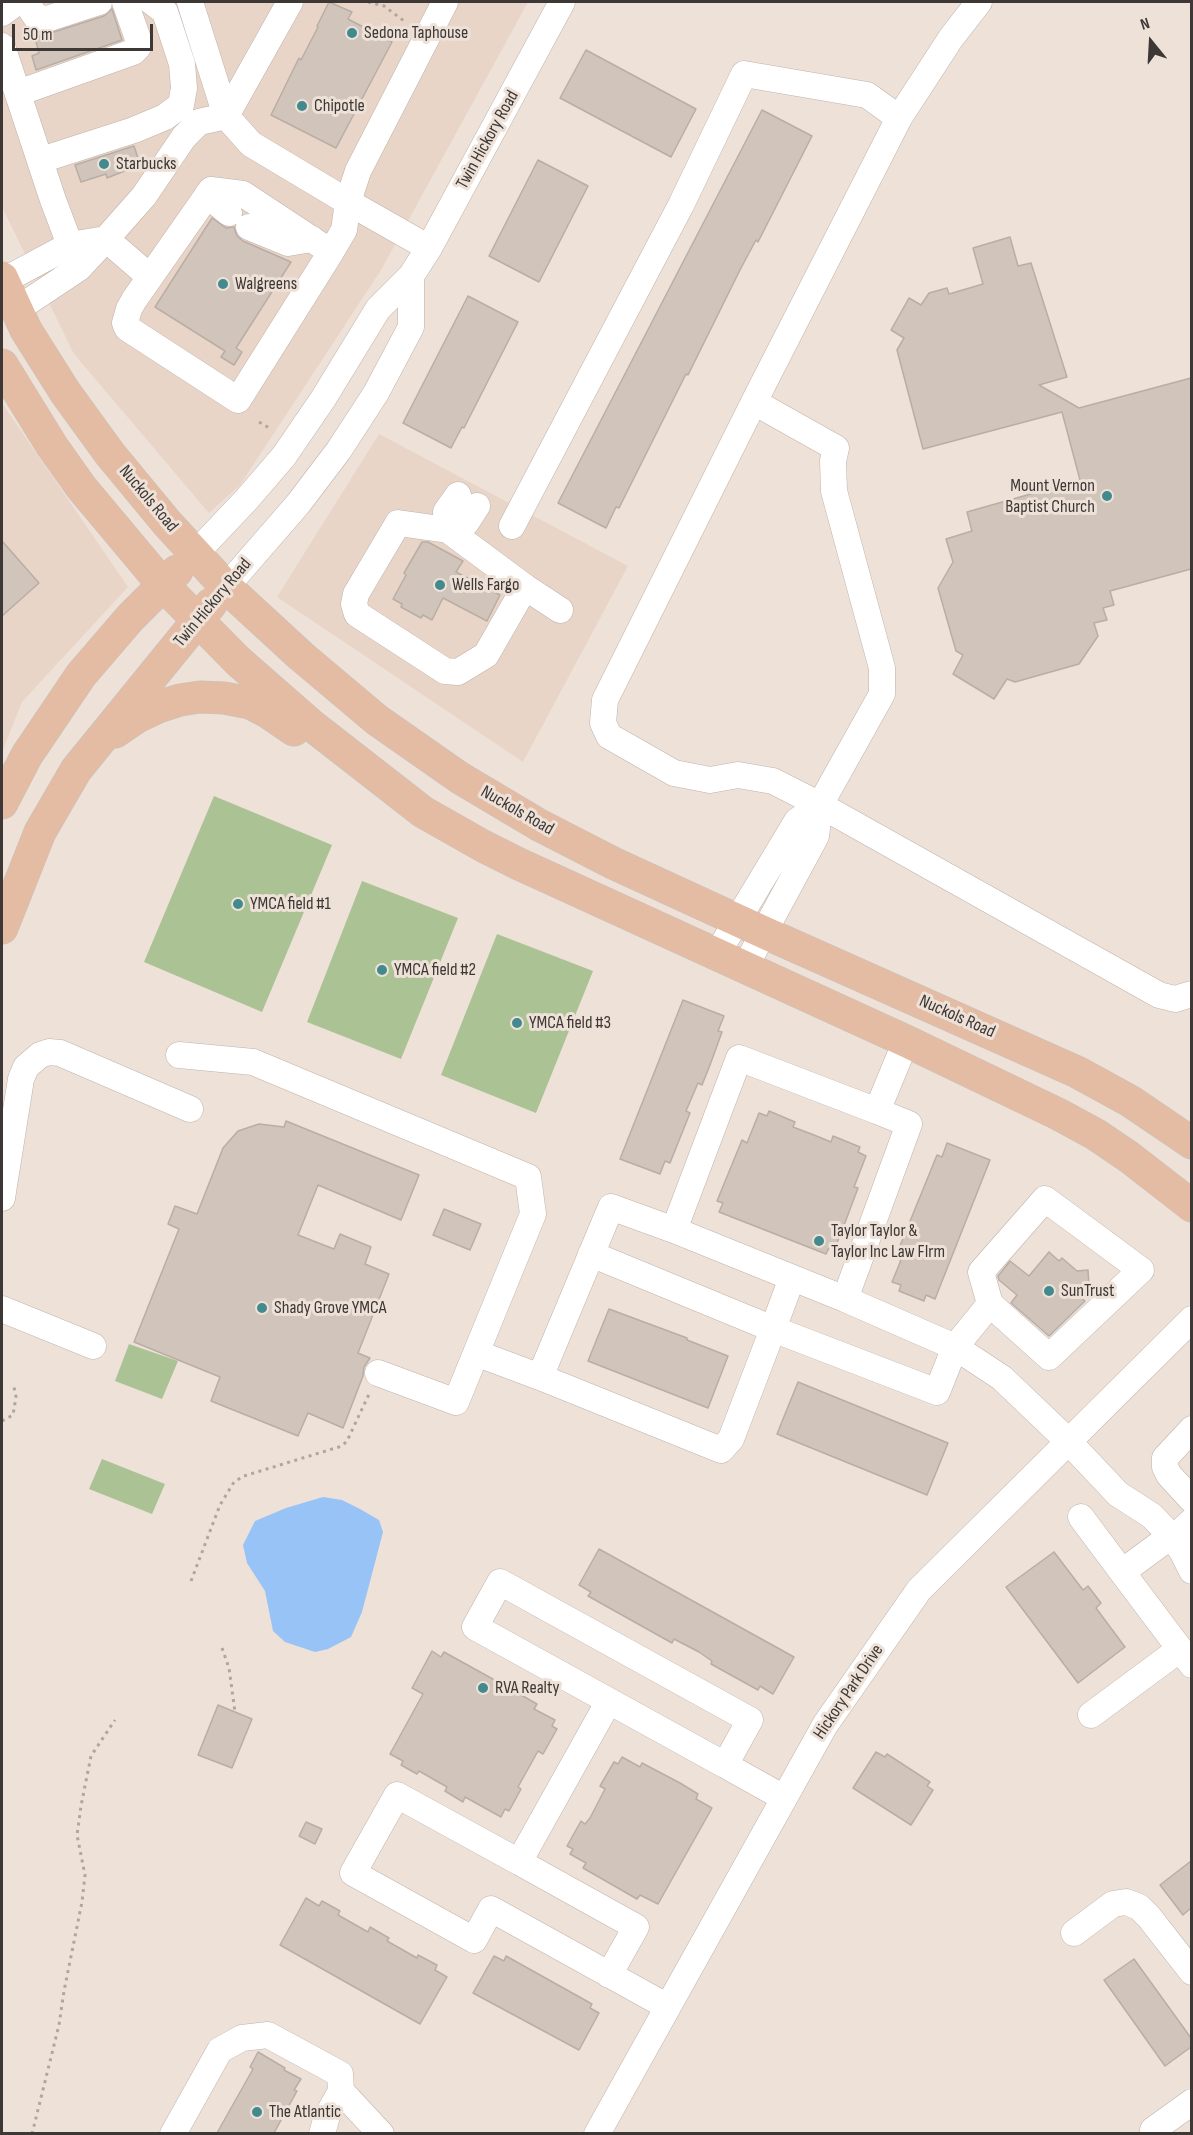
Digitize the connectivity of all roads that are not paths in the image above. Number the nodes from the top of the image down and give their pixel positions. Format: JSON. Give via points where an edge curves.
{"nodes":[{"id":1,"x":17,"y":2,"type":"edge"},
{"id":2,"x":26,"y":2,"type":"edge"},
{"id":3,"x":99,"y":2,"type":"edge"},
{"id":4,"x":125,"y":2,"type":"edge"},
{"id":5,"x":152,"y":2,"type":"edge"},
{"id":6,"x":190,"y":2,"type":"edge"},
{"id":7,"x":290,"y":2,"type":"edge"},
{"id":8,"x":445,"y":2,"type":"edge"},
{"id":9,"x":562,"y":2,"type":"edge"},
{"id":10,"x":979,"y":2,"type":"edge"},
{"id":11,"x":2,"y":13,"type":"edge"},
{"id":12,"x":2,"y":46,"type":"edge"},
{"id":13,"x":18,"y":93,"type":"junction"},
{"id":14,"x":226,"y":116,"type":"junction"},
{"id":15,"x":899,"y":118,"type":"junction"},
{"id":16,"x":41,"y":160,"type":"junction"},
{"id":17,"x":207,"y":195,"type":"junction"},
{"id":18,"x":348,"y":202,"type":"junction"},
{"id":19,"x":106,"y":239,"type":"junction"},
{"id":20,"x":70,"y":245,"type":"junction"},
{"id":21,"x":321,"y":245,"type":"junction"},
{"id":22,"x":429,"y":248,"type":"junction"},
{"id":23,"x":411,"y":276,"type":"junction"},
{"id":24,"x":150,"y":277,"type":"junction"},
{"id":25,"x":2,"y":280,"type":"edge"},
{"id":26,"x":16,"y":310,"type":"junction"},
{"id":27,"x":2,"y":365,"type":"edge"},
{"id":28,"x":754,"y":402,"type":"junction"},
{"id":29,"x":467,"y":500,"type":"dead end"},
{"id":30,"x":512,"y":526,"type":"dead end"},
{"id":31,"x":448,"y":530,"type":"junction"},
{"id":32,"x":195,"y":554,"type":"junction"},
{"id":33,"x":163,"y":585,"type":"junction"},
{"id":34,"x":525,"y":587,"type":"junction"},
{"id":35,"x":226,"y":588,"type":"junction"},
{"id":36,"x":560,"y":610,"type":"dead end"},
{"id":37,"x":198,"y":619,"type":"junction"},
{"id":38,"x":76,"y":770,"type":"junction"},
{"id":39,"x":2,"y":803,"type":"edge"},
{"id":40,"x":820,"y":805,"type":"junction"},
{"id":41,"x":423,"y":812,"type":"junction"},
{"id":42,"x":750,"y":926,"type":"junction"},
{"id":43,"x":2,"y":928,"type":"edge"},
{"id":44,"x":717,"y":954,"type":"junction"},
{"id":45,"x":745,"y":967,"type":"junction"},
{"id":46,"x":1191,"y":994,"type":"edge"},
{"id":47,"x":906,"y":1041,"type":"junction"},
{"id":48,"x":178,"y":1056,"type":"dead end"},
{"id":49,"x":190,"y":1109,"type":"dead end"},
{"id":50,"x":877,"y":1111,"type":"junction"},
{"id":51,"x":1191,"y":1143,"type":"edge"},
{"id":52,"x":2,"y":1198,"type":"edge"},
{"id":53,"x":1191,"y":1206,"type":"edge"},
{"id":54,"x":674,"y":1230,"type":"junction"},
{"id":55,"x":591,"y":1254,"type":"junction"},
{"id":56,"x":792,"y":1278,"type":"junction"},
{"id":57,"x":845,"y":1299,"type":"junction"},
{"id":58,"x":990,"y":1304,"type":"junction"},
{"id":59,"x":2,"y":1309,"type":"edge"},
{"id":60,"x":1191,"y":1319,"type":"edge"},
{"id":61,"x":773,"y":1329,"type":"junction"},
{"id":62,"x":93,"y":1346,"type":"dead end"},
{"id":63,"x":955,"y":1347,"type":"junction"},
{"id":64,"x":476,"y":1353,"type":"junction"},
{"id":65,"x":378,"y":1373,"type":"road end"},
{"id":66,"x":540,"y":1377,"type":"junction"},
{"id":67,"x":1191,"y":1429,"type":"edge"},
{"id":68,"x":1068,"y":1441,"type":"junction"},
{"id":69,"x":1191,"y":1500,"type":"edge"},
{"id":70,"x":1081,"y":1517,"type":"dead end"},
{"id":71,"x":1191,"y":1521,"type":"edge"},
{"id":72,"x":1172,"y":1537,"type":"junction"},
{"id":73,"x":1191,"y":1570,"type":"edge"},
{"id":74,"x":1122,"y":1572,"type":"junction"},
{"id":75,"x":1186,"y":1657,"type":"edge"},
{"id":76,"x":609,"y":1701,"type":"junction"},
{"id":77,"x":1090,"y":1715,"type":"dead end"},
{"id":78,"x":725,"y":1765,"type":"junction"},
{"id":79,"x":784,"y":1798,"type":"junction"},
{"id":80,"x":519,"y":1862,"type":"junction"},
{"id":81,"x":1074,"y":1933,"type":"dead end"},
{"id":82,"x":1191,"y":1972,"type":"edge"},
{"id":83,"x":609,"y":1975,"type":"junction"},
{"id":84,"x":668,"y":2007,"type":"junction"},
{"id":85,"x":341,"y":2091,"type":"junction"},
{"id":86,"x":1191,"y":2102,"type":"edge"},
{"id":87,"x":1153,"y":2130,"type":"dead end"},
{"id":88,"x":172,"y":2133,"type":"edge"},
{"id":89,"x":322,"y":2133,"type":"edge"},
{"id":90,"x":381,"y":2133,"type":"edge"},
{"id":91,"x":597,"y":2133,"type":"edge"}],
"edges":[{"from":1,"to":11,"type":"street"},
{"from":2,"to":3,"type":"street","via":[[36,17],[47,19]]},
{"from":4,"to":13,"type":"street","via":[[138,39],[133,52]]},
{"from":5,"to":16,"type":"street","via":[[165,12],[182,64],[181,105],[165,117],[134,130]]},
{"from":6,"to":14,"type":"street"},
{"from":7,"to":14,"type":"street"},
{"from":8,"to":18,"type":"street","via":[[358,171]]},
{"from":9,"to":22,"type":"street","name":"Twin Hickory Road"},
{"from":10,"to":15,"type":"street"},
{"from":12,"to":13,"type":"street"},
{"from":13,"to":16,"type":"street"},
{"from":14,"to":18,"type":"street","via":[[251,144]]},
{"from":14,"to":19,"type":"street","via":[[199,122]]},
{"from":15,"to":28,"type":"street"},
{"from":15,"to":30,"type":"street","via":[[867,95],[744,74],[681,205]]},
{"from":16,"to":20,"type":"street"},
{"from":17,"to":21,"type":"street","via":[[239,220],[288,243]]},
{"from":17,"to":21,"type":"street","via":[[211,190],[243,194]]},
{"from":17,"to":24,"type":"street"},
{"from":18,"to":21,"type":"street","via":[[344,230]]},
{"from":18,"to":22,"type":"street"},
{"from":19,"to":20,"type":"street"},
{"from":19,"to":24,"type":"street"},
{"from":19,"to":26,"type":"street","via":[[79,268]]},
{"from":20,"to":25,"type":"street"},
{"from":21,"to":24,"type":"street","via":[[238,400],[127,328],[129,309]]},
{"from":22,"to":23,"type":"street","name":"Twin Hickory Road"},
{"from":23,"to":32,"type":"street","name":"Twin Hickory Road","via":[[378,309],[284,456]]},
{"from":23,"to":35,"type":"street","name":"Twin Hickory Road","via":[[411,327],[376,393],[298,504]]},
{"from":25,"to":26,"type":"main road","name":"Nuckols Road"},
{"from":26,"to":32,"type":"main road","name":"Nuckols Road","via":[[49,368],[110,454]]},
{"from":27,"to":33,"type":"main road","via":[[81,487]]},
{"from":28,"to":40,"type":"street","via":[[836,448],[834,490],[882,668],[882,694]]},
{"from":28,"to":40,"type":"street","via":[[605,700],[603,723],[609,736],[674,773],[710,780],[738,775],[773,781]]},
{"from":29,"to":31,"type":"street","via":[[446,512]]},
{"from":31,"to":34,"type":"street"},
{"from":31,"to":34,"type":"street","via":[[398,523],[356,594],[357,614],[445,671],[458,672],[486,655]]},
{"from":32,"to":33,"type":"main road","name":"Twin Hickory Road"},
{"from":32,"to":35,"type":"main road","name":"Nuckols Road"},
{"from":33,"to":37,"type":"main road"},
{"from":33,"to":39,"type":"main road","name":"Twin Hickory Road","via":[[81,675],[27,755]]},
{"from":34,"to":36,"type":"street"},
{"from":35,"to":37,"type":"main road","name":"Twin Hickory Road"},
{"from":35,"to":42,"type":"main road","name":"Nuckols Road","via":[[344,694],[460,778],[613,863]]},
{"from":37,"to":38,"type":"main road","name":"Twin Hickory Road"},
{"from":37,"to":41,"type":"main road","via":[[238,661],[310,724]]},
{"from":38,"to":41,"type":"main road","via":[[136,717],[180,700],[224,698],[250,703],[269,713],[336,764]]},
{"from":38,"to":43,"type":"main road","name":"Twin Hickory Road","via":[[40,832]]},
{"from":40,"to":42,"type":"street","via":[[816,836]]},
{"from":40,"to":46,"type":"street","via":[[1159,995],[1175,999]]},
{"from":41,"to":44,"type":"main road","via":[[519,864]]},
{"from":42,"to":44,"type":"street"},
{"from":42,"to":45,"type":"street"},
{"from":42,"to":51,"type":"main road","name":"Nuckols Road","via":[[1077,1072],[1130,1101]]},
{"from":44,"to":45,"type":"main road"},
{"from":45,"to":47,"type":"main road"},
{"from":47,"to":50,"type":"street"},
{"from":47,"to":53,"type":"main road","via":[[1095,1134]]},
{"from":48,"to":64,"type":"street","via":[[253,1062],[528,1177],[533,1214]]},
{"from":49,"to":52,"type":"street","via":[[60,1053],[40,1055],[26,1067],[21,1079]]},
{"from":50,"to":54,"type":"street","via":[[739,1058]]},
{"from":50,"to":57,"type":"street","via":[[909,1124]]},
{"from":54,"to":55,"type":"street","via":[[610,1207]]},
{"from":54,"to":56,"type":"street"},
{"from":55,"to":61,"type":"street"},
{"from":55,"to":66,"type":"street"},
{"from":56,"to":57,"type":"street"},
{"from":56,"to":61,"type":"street"},
{"from":57,"to":63,"type":"street"},
{"from":58,"to":58,"type":"street","via":[[1049,1357],[1141,1270],[1045,1199],[981,1272]]},
{"from":58,"to":63,"type":"street"},
{"from":59,"to":62,"type":"street"},
{"from":60,"to":68,"type":"street","name":"Hickory Park Drive"},
{"from":61,"to":63,"type":"street","via":[[937,1392]]},
{"from":61,"to":66,"type":"street","via":[[731,1439],[722,1450]]},
{"from":63,"to":68,"type":"street","via":[[1002,1378]]},
{"from":64,"to":65,"type":"street","via":[[456,1402]]},
{"from":64,"to":66,"type":"street"},
{"from":67,"to":69,"type":"street","via":[[1165,1458],[1169,1475]]},
{"from":68,"to":72,"type":"street","via":[[1110,1486],[1152,1516]]},
{"from":68,"to":79,"type":"street","name":"Hickory Park Drive","via":[[919,1590],[825,1725]]},
{"from":70,"to":74,"type":"street"},
{"from":71,"to":72,"type":"street"},
{"from":72,"to":73,"type":"street"},
{"from":72,"to":74,"type":"street"},
{"from":74,"to":75,"type":"street"},
{"from":75,"to":77,"type":"street"},
{"from":76,"to":78,"type":"street"},
{"from":76,"to":78,"type":"street","via":[[475,1627],[500,1582],[750,1720]]},
{"from":76,"to":80,"type":"street"},
{"from":78,"to":79,"type":"street"},
{"from":79,"to":84,"type":"street","name":"Hickory Park Drive"},
{"from":80,"to":83,"type":"street","via":[[636,1927]]},
{"from":80,"to":83,"type":"street","via":[[397,1795],[353,1873],[474,1940],[491,1910]]},
{"from":81,"to":82,"type":"street","via":[[1113,1904],[1126,1902],[1149,1917]]},
{"from":83,"to":84,"type":"street"},
{"from":84,"to":91,"type":"street","name":"Hickory Park Drive"},
{"from":85,"to":88,"type":"street","via":[[340,2074],[268,2035],[242,2038],[220,2050]]},
{"from":85,"to":89,"type":"street"},
{"from":85,"to":90,"type":"street"},
{"from":86,"to":87,"type":"street"}]}
